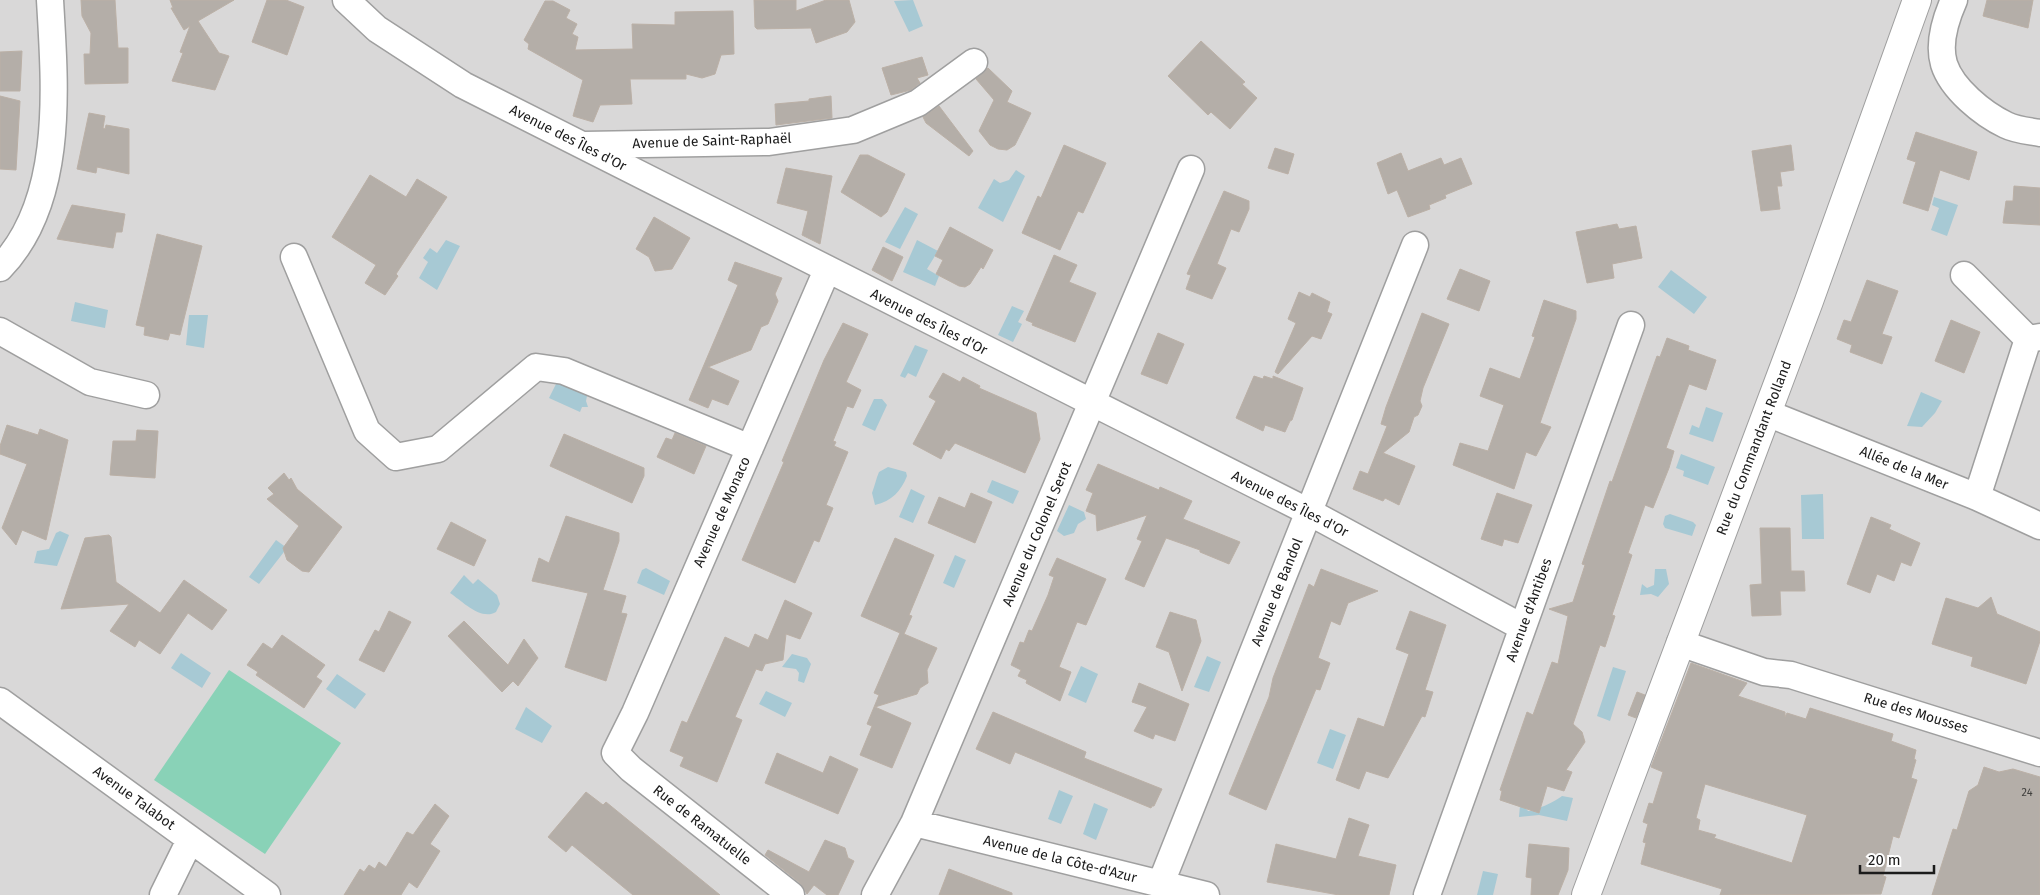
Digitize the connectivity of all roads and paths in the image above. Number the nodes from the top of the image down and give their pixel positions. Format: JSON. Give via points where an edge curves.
{"nodes":[{"id":1,"x":50,"y":0,"type":"edge"},
{"id":2,"x":346,"y":0,"type":"edge"},
{"id":3,"x":1917,"y":0,"type":"edge"},
{"id":4,"x":1954,"y":0,"type":"edge"},
{"id":5,"x":974,"y":62,"type":"dead end"},
{"id":6,"x":2040,"y":133,"type":"edge"},
{"id":7,"x":581,"y":145,"type":"junction"},
{"id":8,"x":1191,"y":169,"type":"dead end"},
{"id":9,"x":1415,"y":246,"type":"dead end"},
{"id":10,"x":294,"y":257,"type":"dead end"},
{"id":11,"x":0,"y":268,"type":"edge"},
{"id":12,"x":827,"y":270,"type":"junction"},
{"id":13,"x":1964,"y":275,"type":"dead end"},
{"id":14,"x":1631,"y":325,"type":"dead end"},
{"id":15,"x":0,"y":332,"type":"edge"},
{"id":16,"x":2034,"y":338,"type":"edge"},
{"id":17,"x":146,"y":395,"type":"dead end"},
{"id":18,"x":1092,"y":404,"type":"junction"},
{"id":19,"x":1767,"y":412,"type":"junction"},
{"id":20,"x":750,"y":448,"type":"junction"},
{"id":21,"x":1977,"y":497,"type":"junction"},
{"id":22,"x":1309,"y":512,"type":"junction"},
{"id":23,"x":2040,"y":526,"type":"edge"},
{"id":24,"x":1522,"y":627,"type":"junction"},
{"id":25,"x":1683,"y":636,"type":"junction"},
{"id":26,"x":0,"y":701,"type":"edge"},
{"id":27,"x":615,"y":753,"type":"joint"},
{"id":28,"x":2040,"y":753,"type":"edge"},
{"id":29,"x":914,"y":823,"type":"junction"},
{"id":30,"x":190,"y":840,"type":"junction"},
{"id":31,"x":1161,"y":883,"type":"junction"},
{"id":32,"x":163,"y":895,"type":"edge"},
{"id":33,"x":267,"y":895,"type":"edge"},
{"id":34,"x":791,"y":895,"type":"edge"},
{"id":35,"x":876,"y":895,"type":"edge"},
{"id":36,"x":1206,"y":895,"type":"edge"},
{"id":37,"x":1427,"y":895,"type":"edge"},
{"id":38,"x":1586,"y":895,"type":"edge"}],
"edges":[{"from":1,"to":11,"type":"street","via":[[54,93],[43,196],[20,246]]},
{"from":2,"to":7,"type":"street","name":"Avenue des Îles d'Or","via":[[377,29],[463,85]]},
{"from":3,"to":19,"type":"street","name":"Rue du Commandant Rolland"},
{"from":4,"to":6,"type":"street","via":[[1942,39],[1944,63],[1953,82],[1980,109],[2007,126]]},
{"from":5,"to":7,"type":"street","name":"Avenue de Saint-Raphaël","via":[[918,103],[853,130],[769,142]]},
{"from":7,"to":12,"type":"street","name":"Avenue des Îles d'Or"},
{"from":8,"to":18,"type":"street","name":"Avenue du Colonel Serot"},
{"from":9,"to":22,"type":"street","name":"Avenue de Bandol"},
{"from":10,"to":20,"type":"street","via":[[367,431],[396,457],[438,449],[536,367],[564,372]]},
{"from":12,"to":18,"type":"street","name":"Avenue des Îles d'Or"},
{"from":12,"to":20,"type":"street","name":"Avenue de Monaco"},
{"from":13,"to":16,"type":"street"},
{"from":14,"to":24,"type":"street","name":"Avenue d'Antibes"},
{"from":15,"to":17,"type":"street","via":[[90,382]]},
{"from":16,"to":21,"type":"street"},
{"from":18,"to":22,"type":"street","name":"Avenue des Îles d'Or"},
{"from":18,"to":29,"type":"street","name":"Avenue du Colonel Serot"},
{"from":19,"to":21,"type":"street","name":"Allée de la Mer"},
{"from":19,"to":25,"type":"street","name":"Rue du Commandant Rolland"},
{"from":20,"to":27,"type":"street","name":"Avenue de Monaco"},
{"from":21,"to":23,"type":"street","name":"Allée de la Mer"},
{"from":22,"to":24,"type":"street","name":"Avenue des Îles d'Or"},
{"from":22,"to":31,"type":"street","name":"Avenue de Bandol"},
{"from":24,"to":37,"type":"street","name":"Avenue d'Antibes"},
{"from":25,"to":28,"type":"street","name":"Rue des Mousses","via":[[1764,672],[1791,675]]},
{"from":25,"to":38,"type":"street","name":"Rue du Commandant Rolland"},
{"from":26,"to":30,"type":"street","name":"Avenue Talabot"},
{"from":27,"to":34,"type":"street","name":"Rue de Ramatuelle"},
{"from":29,"to":31,"type":"street","name":"Avenue de la Côte-d'Azur"},
{"from":29,"to":35,"type":"street","name":"Avenue du Colonel Serot"},
{"from":30,"to":32,"type":"street"},
{"from":30,"to":33,"type":"street","name":"Avenue Talabot"},
{"from":31,"to":36,"type":"street","name":"Avenue de la Côte-d'Azur"}]}
